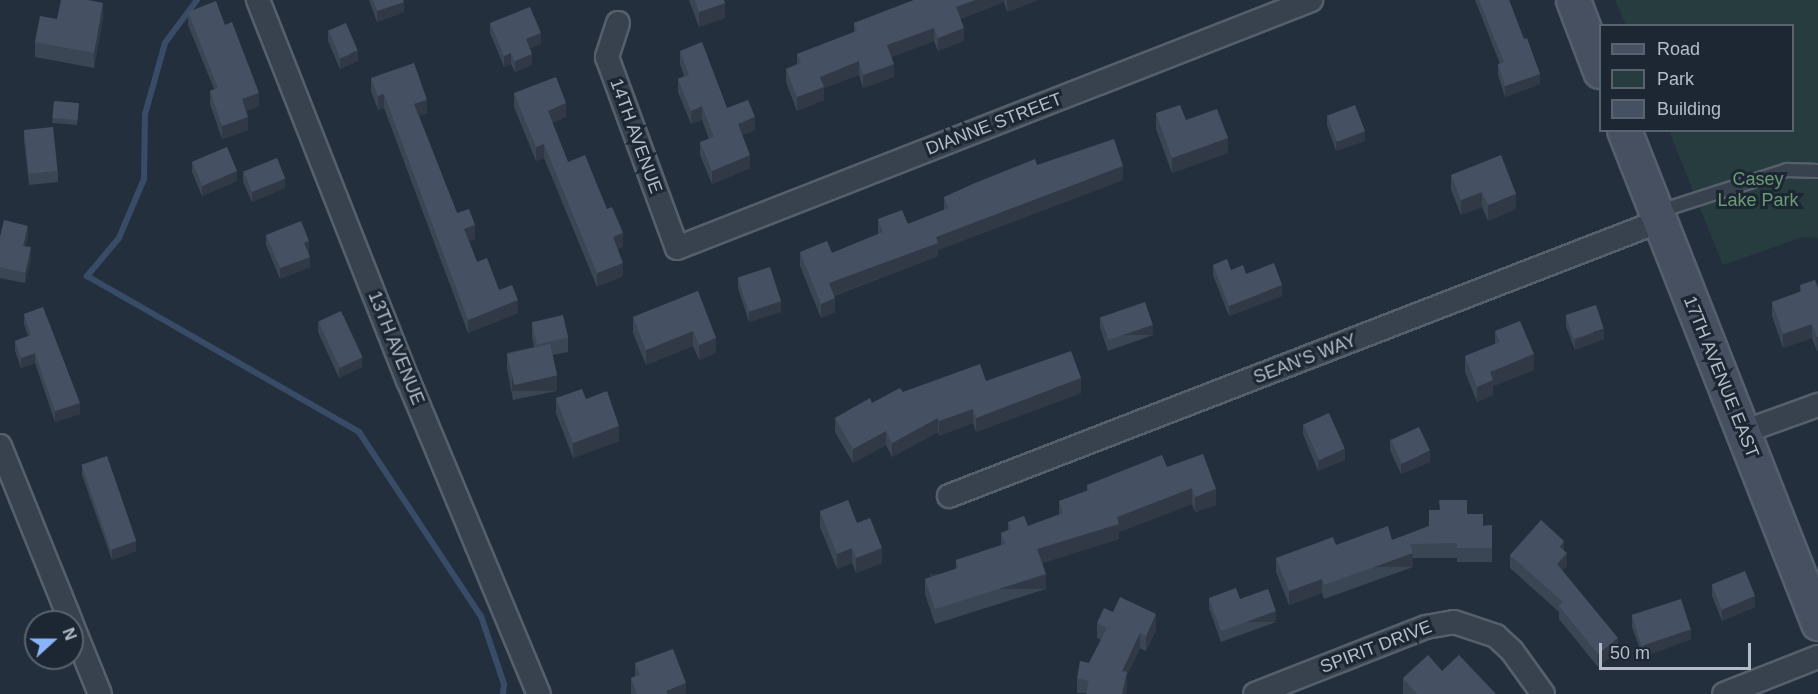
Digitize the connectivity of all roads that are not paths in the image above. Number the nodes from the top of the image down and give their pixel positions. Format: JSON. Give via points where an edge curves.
{"nodes":[{"id":1,"x":258,"y":0,"type":"edge"},
{"id":2,"x":1311,"y":0,"type":"edge"},
{"id":3,"x":1572,"y":0,"type":"edge"},
{"id":4,"x":618,"y":23,"type":"dead end"},
{"id":5,"x":1599,"y":68,"type":"edge"},
{"id":6,"x":1625,"y":132,"type":"edge"},
{"id":7,"x":1818,"y":170,"type":"edge"},
{"id":8,"x":1658,"y":217,"type":"junction"},
{"id":9,"x":677,"y":248,"type":"joint"},
{"id":10,"x":1818,"y":405,"type":"edge"},
{"id":11,"x":1743,"y":432,"type":"junction"},
{"id":12,"x":0,"y":446,"type":"edge"},
{"id":13,"x":949,"y":496,"type":"dead end"},
{"id":14,"x":65,"y":610,"type":"edge"},
{"id":15,"x":1818,"y":623,"type":"edge"},
{"id":16,"x":84,"y":655,"type":"edge"},
{"id":17,"x":1818,"y":657,"type":"edge"},
{"id":18,"x":100,"y":694,"type":"edge"},
{"id":19,"x":539,"y":694,"type":"edge"},
{"id":20,"x":1255,"y":694,"type":"edge"},
{"id":21,"x":1543,"y":694,"type":"edge"},
{"id":22,"x":1724,"y":694,"type":"edge"}],
"edges":[{"from":1,"to":19,"type":"street","name":"13TH AVENUE","via":[[408,380]]},
{"from":2,"to":9,"type":"street","name":"DIANNE STREET"},
{"from":3,"to":5,"type":"street"},
{"from":4,"to":9,"type":"street","name":"14TH AVENUE","via":[[607,57]]},
{"from":6,"to":8,"type":"street","name":"17TH AVENUE EAST"},
{"from":7,"to":8,"type":"lane","via":[[1786,170]]},
{"from":8,"to":11,"type":"street","name":"17TH AVENUE EAST"},
{"from":8,"to":13,"type":"street","name":"SEAN'S WAY"},
{"from":10,"to":11,"type":"street"},
{"from":11,"to":15,"type":"street","name":"17TH AVENUE EAST"},
{"from":12,"to":14,"type":"street"},
{"from":16,"to":18,"type":"street"},
{"from":17,"to":22,"type":"street"},
{"from":20,"to":21,"type":"street","name":"SPIRIT DRIVE","via":[[1426,627],[1454,622],[1496,636]]}]}
